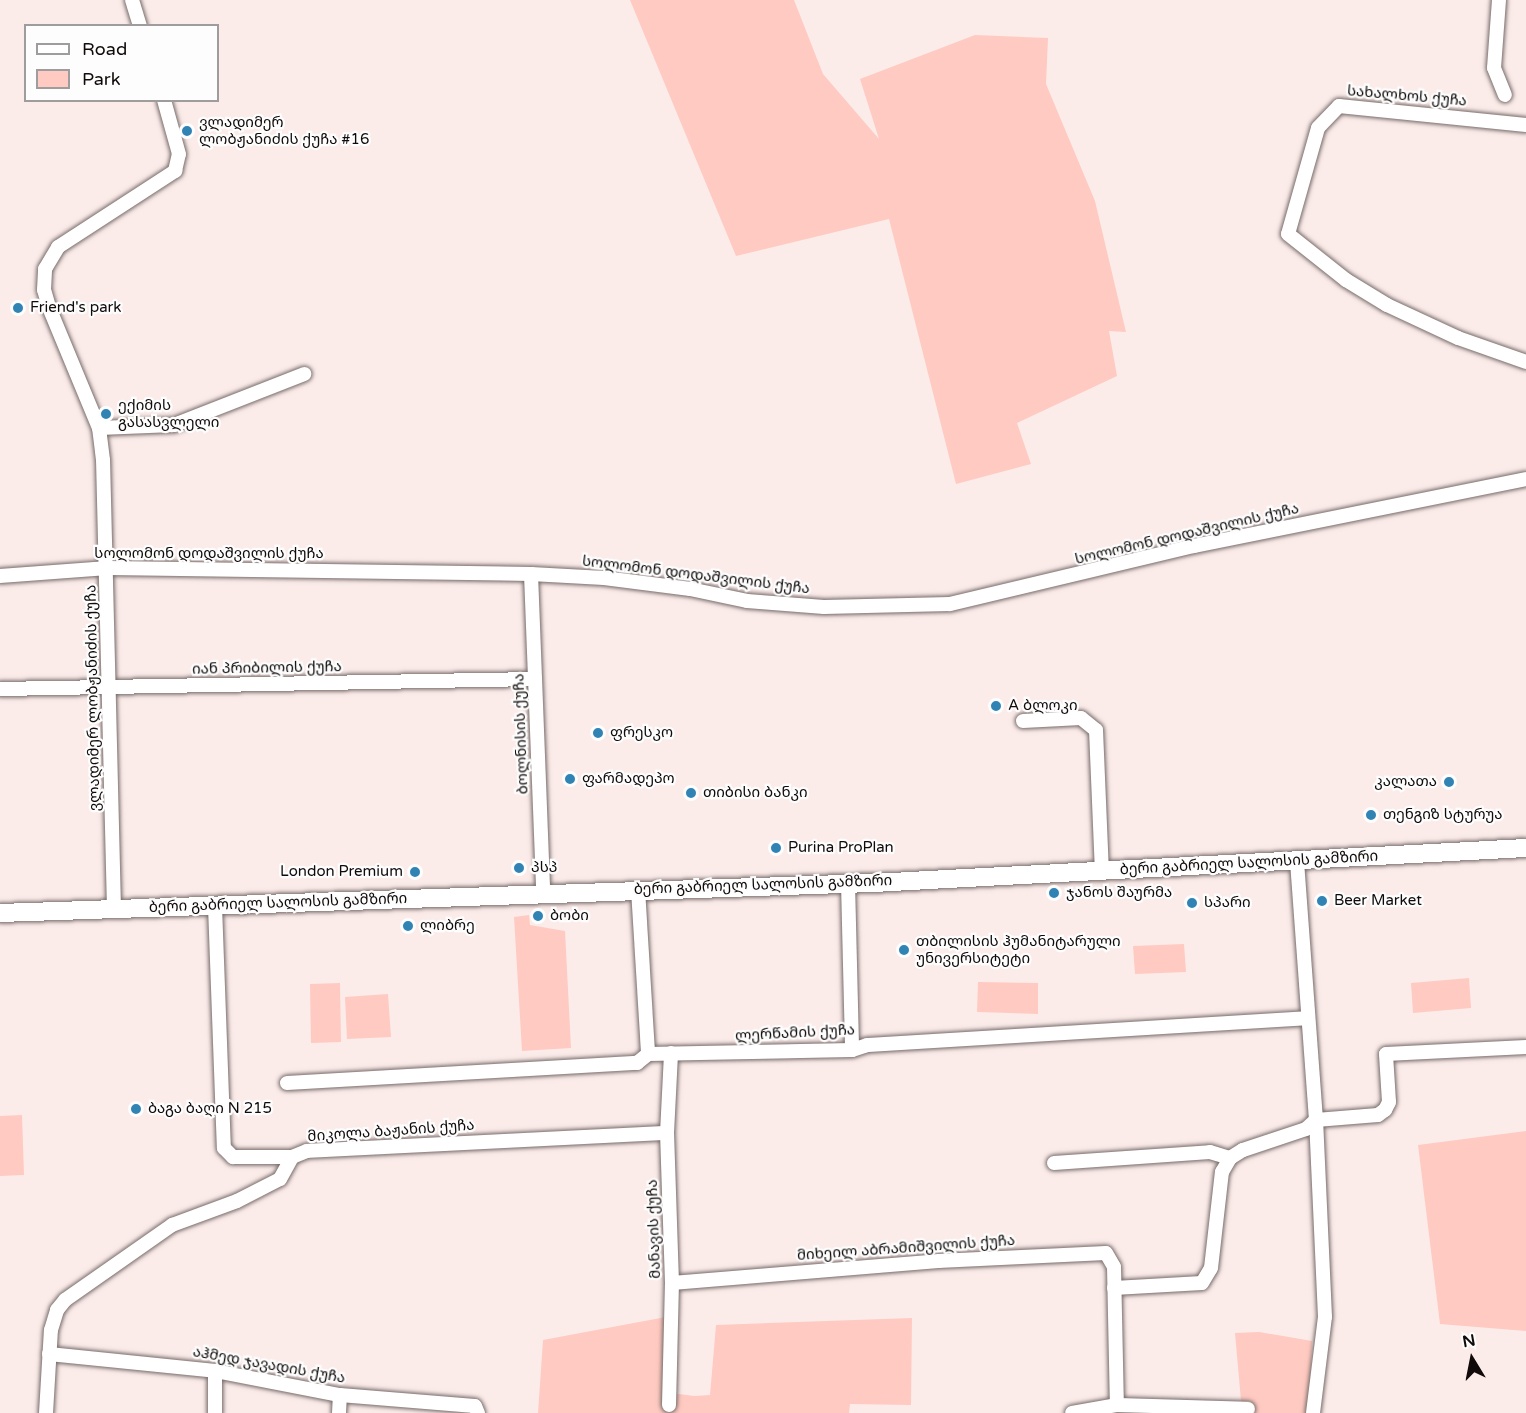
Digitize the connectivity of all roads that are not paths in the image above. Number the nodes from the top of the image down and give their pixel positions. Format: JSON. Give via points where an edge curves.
{"nodes":[{"id":1,"x":132,"y":0,"type":"edge"},
{"id":2,"x":1499,"y":0,"type":"edge"},
{"id":3,"x":139,"y":24,"type":"edge"},
{"id":4,"x":1505,"y":95,"type":"dead end"},
{"id":5,"x":165,"y":102,"type":"edge"},
{"id":6,"x":1526,"y":125,"type":"edge"},
{"id":7,"x":1526,"y":362,"type":"edge"},
{"id":8,"x":304,"y":374,"type":"dead end"},
{"id":9,"x":99,"y":428,"type":"junction"},
{"id":10,"x":1523,"y":477,"type":"edge"},
{"id":11,"x":108,"y":568,"type":"junction"},
{"id":12,"x":531,"y":574,"type":"junction"},
{"id":13,"x":0,"y":576,"type":"edge"},
{"id":14,"x":535,"y":679,"type":"junction"},
{"id":15,"x":109,"y":688,"type":"junction"},
{"id":16,"x":0,"y":689,"type":"edge"},
{"id":17,"x":1023,"y":721,"type":"dead end"},
{"id":18,"x":1526,"y":848,"type":"edge"},
{"id":19,"x":1297,"y":861,"type":"junction"},
{"id":20,"x":1102,"y":871,"type":"junction"},
{"id":21,"x":848,"y":883,"type":"junction"},
{"id":22,"x":638,"y":889,"type":"junction"},
{"id":23,"x":543,"y":892,"type":"junction"},
{"id":24,"x":215,"y":906,"type":"junction"},
{"id":25,"x":114,"y":909,"type":"junction"},
{"id":26,"x":0,"y":913,"type":"edge"},
{"id":27,"x":1307,"y":1018,"type":"junction"},
{"id":28,"x":1526,"y":1047,"type":"edge"},
{"id":29,"x":852,"y":1050,"type":"junction"},
{"id":30,"x":671,"y":1053,"type":"junction"},
{"id":31,"x":648,"y":1054,"type":"junction"},
{"id":32,"x":287,"y":1083,"type":"dead end"},
{"id":33,"x":1316,"y":1120,"type":"junction"},
{"id":34,"x":667,"y":1133,"type":"junction"},
{"id":35,"x":292,"y":1157,"type":"junction"},
{"id":36,"x":1230,"y":1158,"type":"junction"},
{"id":37,"x":1054,"y":1163,"type":"dead end"},
{"id":38,"x":672,"y":1282,"type":"junction"},
{"id":39,"x":1114,"y":1288,"type":"junction"},
{"id":40,"x":49,"y":1354,"type":"junction"},
{"id":41,"x":215,"y":1371,"type":"junction"},
{"id":42,"x":340,"y":1395,"type":"junction"},
{"id":43,"x":669,"y":1404,"type":"dead end"},
{"id":44,"x":1117,"y":1405,"type":"junction"},
{"id":45,"x":1248,"y":1409,"type":"dead end"},
{"id":46,"x":1140,"y":1411,"type":"edge"},
{"id":47,"x":46,"y":1413,"type":"edge"},
{"id":48,"x":215,"y":1413,"type":"edge"},
{"id":49,"x":339,"y":1413,"type":"edge"},
{"id":50,"x":478,"y":1413,"type":"edge"},
{"id":51,"x":1072,"y":1413,"type":"edge"},
{"id":52,"x":1313,"y":1413,"type":"edge"}],
"edges":[{"from":1,"to":3,"type":"street"},
{"from":2,"to":4,"type":"street","via":[[1494,68]]},
{"from":5,"to":9,"type":"street","name":"ვლადიმერ ლობჟანიძის ქუჩა","via":[[179,154],[175,171],[58,247],[45,269],[44,290],[49,307]]},
{"from":6,"to":7,"type":"street","name":"სახალხოს ქუჩა","via":[[1339,106],[1318,128],[1288,234],[1346,280],[1387,306],[1458,338]]},
{"from":8,"to":9,"type":"street","via":[[174,425]]},
{"from":9,"to":11,"type":"street","name":"ვლადიმერ ლობჟანიძის ქუჩა"},
{"from":10,"to":12,"type":"street","name":"სოლომონ დოდაშვილის ქუჩა","via":[[1194,546],[950,604],[824,607],[747,601],[604,578]]},
{"from":11,"to":12,"type":"street","name":"სოლომონ დოდაშვილის ქუჩა"},
{"from":11,"to":13,"type":"street","name":"სოლომონ დოდაშვილის ქუჩა"},
{"from":11,"to":15,"type":"street","name":"ვლადიმერ ლობჟანიძის ქუჩა"},
{"from":12,"to":14,"type":"street","name":"ბოლნისის ქუჩა"},
{"from":14,"to":15,"type":"street","name":"იან პრიბილის ქუჩა"},
{"from":14,"to":23,"type":"street","name":"ბოლნისის ქუჩა"},
{"from":15,"to":16,"type":"street","name":"იან პრიბილის ქუჩა"},
{"from":15,"to":25,"type":"street","name":"ვლადიმერ ლობჟანიძის ქუჩა"},
{"from":17,"to":20,"type":"street","via":[[1081,718],[1096,730]]},
{"from":18,"to":19,"type":"main road","name":"ბერი გაბრიელ სალოსის გამზირი"},
{"from":19,"to":20,"type":"main road","name":"ბერი გაბრიელ სალოსის გამზირი"},
{"from":19,"to":27,"type":"street"},
{"from":20,"to":21,"type":"main road","name":"ბერი გაბრიელ სალოსის გამზირი"},
{"from":21,"to":22,"type":"main road","name":"ბერი გაბრიელ სალოსის გამზირი"},
{"from":21,"to":29,"type":"street"},
{"from":22,"to":23,"type":"main road","name":"ბერი გაბრიელ სალოსის გამზირი"},
{"from":22,"to":31,"type":"street"},
{"from":23,"to":24,"type":"main road","name":"ბერი გაბრიელ სალოსის გამზირი"},
{"from":24,"to":25,"type":"main road","name":"ბერი გაბრიელ სალოსის გამზირი"},
{"from":24,"to":35,"type":"street","via":[[224,1148],[233,1157]]},
{"from":25,"to":26,"type":"main road","name":"ბერი გაბრიელ სალოსის გამზირი"},
{"from":27,"to":29,"type":"street","name":"ლერწამის ქუჩა","via":[[867,1045]]},
{"from":27,"to":33,"type":"street"},
{"from":28,"to":33,"type":"street","via":[[1386,1054],[1389,1102],[1385,1110],[1378,1115]]},
{"from":29,"to":30,"type":"street","name":"ლერწამის ქუჩა"},
{"from":30,"to":31,"type":"street","name":"ლერწამის ქუჩა"},
{"from":30,"to":34,"type":"street","name":"მანავის ქუჩა"},
{"from":31,"to":32,"type":"street","name":"ლერწამის ქუჩა","via":[[637,1063]]},
{"from":33,"to":36,"type":"street","via":[[1306,1129]]},
{"from":33,"to":52,"type":"street","via":[[1325,1317]]},
{"from":34,"to":35,"type":"street","name":"მიკოლა ბაჟანის ქუჩა","via":[[307,1150]]},
{"from":34,"to":38,"type":"street","name":"მანავის ქუჩა"},
{"from":35,"to":40,"type":"street","name":"მიკოლა ბაჟანის ქუჩა","via":[[280,1179],[237,1202],[172,1225],[78,1288],[57,1310]]},
{"from":36,"to":37,"type":"street","via":[[1210,1152]]},
{"from":36,"to":39,"type":"street","via":[[1222,1172],[1208,1277],[1202,1283]]},
{"from":38,"to":39,"type":"street","name":"მიხეილ აბრამიშვილის ქუჩა","via":[[1098,1252],[1106,1253],[1114,1267]]},
{"from":38,"to":43,"type":"street","name":"მანავის ქუჩა"},
{"from":39,"to":44,"type":"street"},
{"from":40,"to":41,"type":"street","name":"აჰმედ ჯავადის ქუჩა"},
{"from":40,"to":47,"type":"street","name":"მიკოლა ბაჟანის ქუჩა"},
{"from":41,"to":42,"type":"street","name":"აჰმედ ჯავადის ქუჩა"},
{"from":41,"to":48,"type":"street"},
{"from":42,"to":49,"type":"street"},
{"from":42,"to":50,"type":"street","name":"აჰმედ ჯავადის ქუჩა","via":[[475,1406]]},
{"from":44,"to":46,"type":"street"},
{"from":44,"to":51,"type":"street"},
{"from":45,"to":46,"type":"street"}]}
